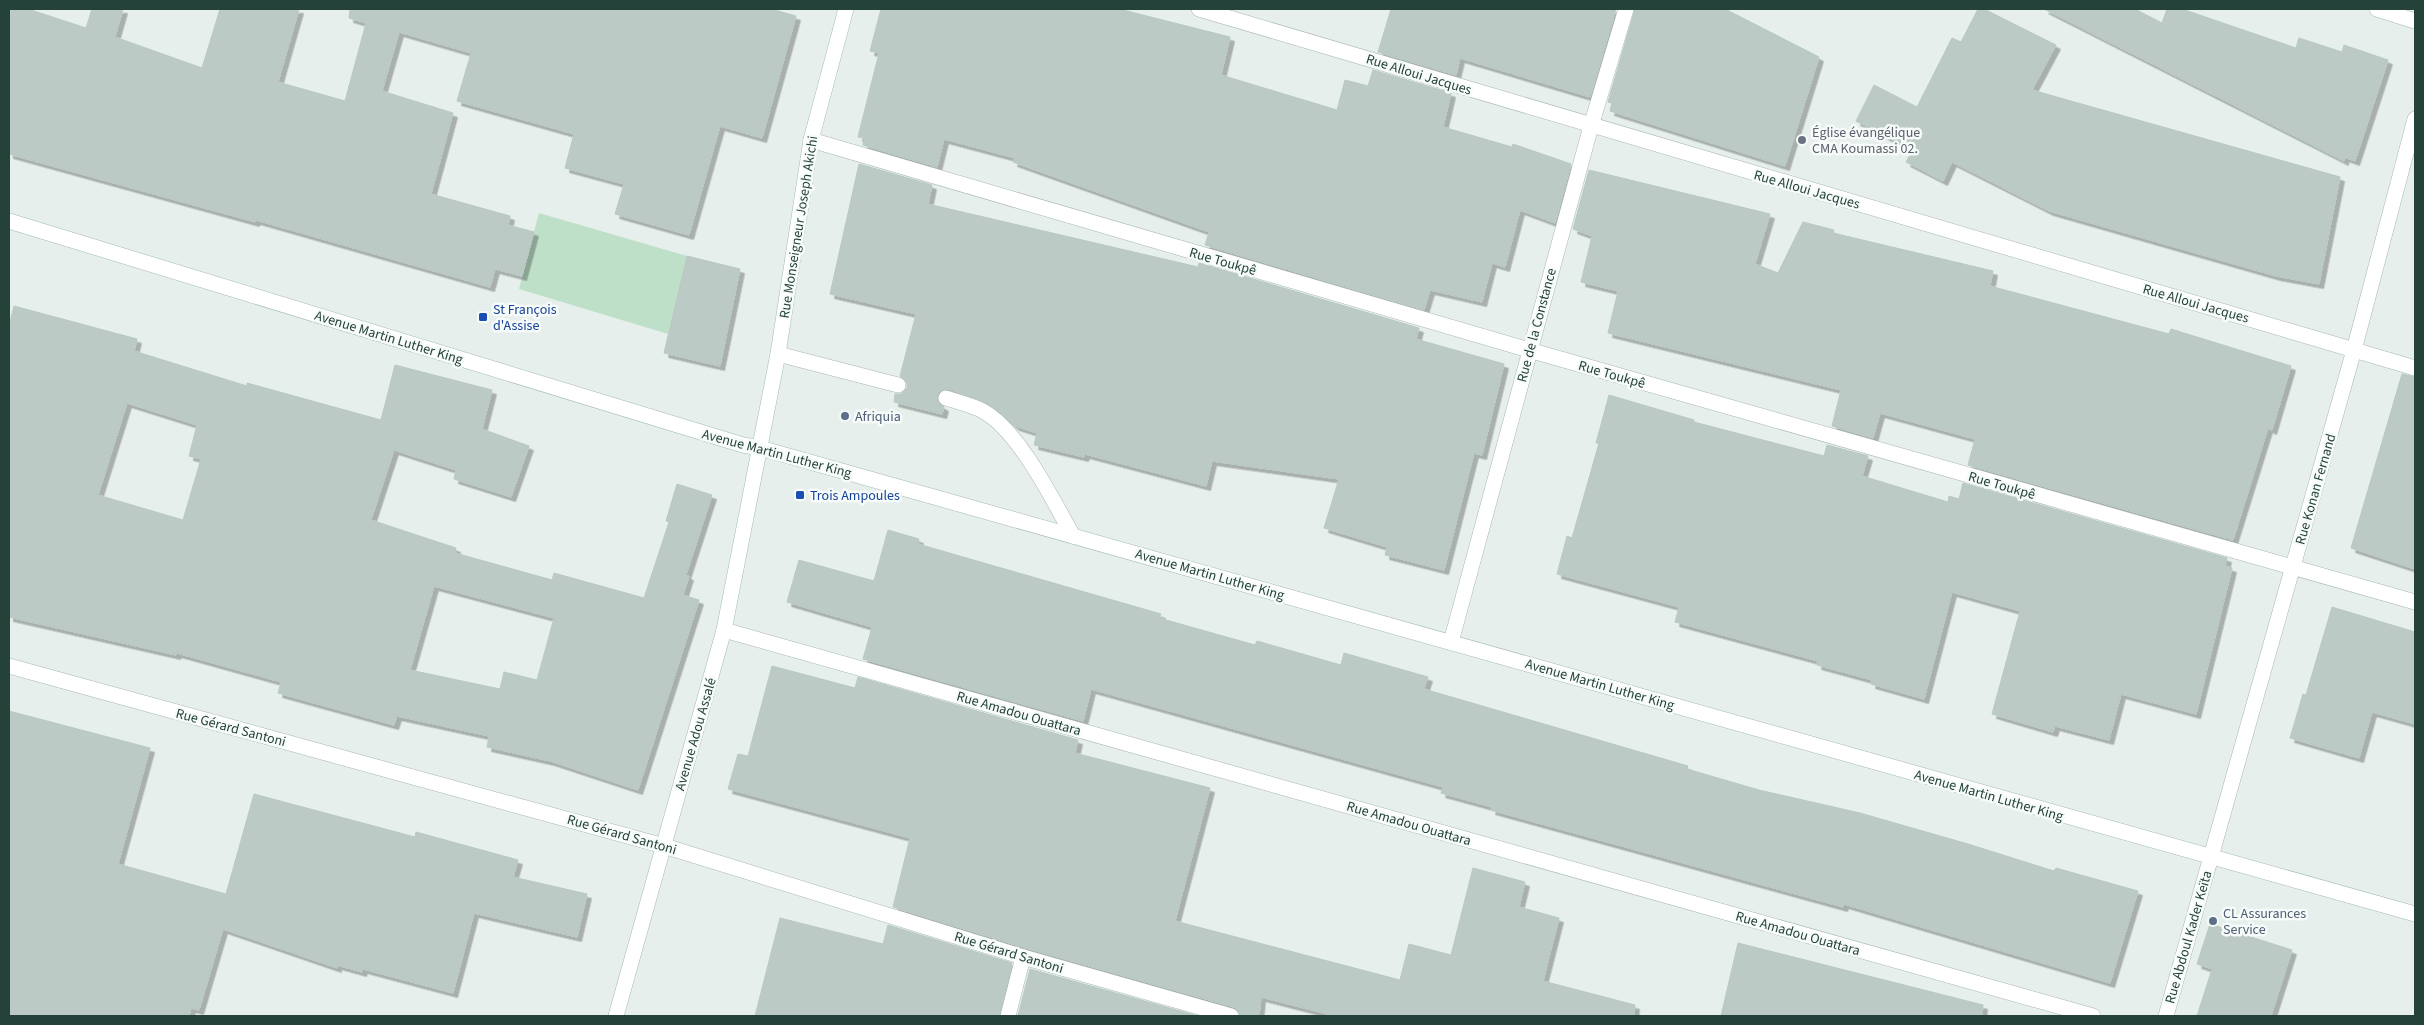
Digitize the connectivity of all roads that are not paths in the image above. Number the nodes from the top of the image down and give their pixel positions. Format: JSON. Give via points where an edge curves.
{"nodes":[{"id":1,"x":846,"y":9,"type":"edge"},
{"id":2,"x":1199,"y":9,"type":"edge"},
{"id":3,"x":1626,"y":9,"type":"edge"},
{"id":4,"x":2377,"y":9,"type":"edge"},
{"id":5,"x":2415,"y":21,"type":"edge"},
{"id":6,"x":2415,"y":119,"type":"edge"},
{"id":7,"x":1590,"y":126,"type":"junction"},
{"id":8,"x":811,"y":140,"type":"junction"},
{"id":9,"x":9,"y":222,"type":"edge"},
{"id":10,"x":1529,"y":350,"type":"junction"},
{"id":11,"x":2354,"y":350,"type":"junction"},
{"id":12,"x":778,"y":354,"type":"junction"},
{"id":13,"x":2415,"y":368,"type":"edge"},
{"id":14,"x":898,"y":385,"type":"dead end"},
{"id":15,"x":946,"y":398,"type":"dead end"},
{"id":16,"x":760,"y":448,"type":"junction"},
{"id":17,"x":1073,"y":536,"type":"junction"},
{"id":18,"x":2293,"y":568,"type":"junction"},
{"id":19,"x":2415,"y":602,"type":"edge"},
{"id":20,"x":724,"y":630,"type":"junction"},
{"id":21,"x":1451,"y":642,"type":"junction"},
{"id":22,"x":9,"y":666,"type":"edge"},
{"id":23,"x":664,"y":846,"type":"junction"},
{"id":24,"x":2211,"y":858,"type":"junction"},
{"id":25,"x":2415,"y":914,"type":"edge"},
{"id":26,"x":1023,"y":957,"type":"junction"},
{"id":27,"x":616,"y":1016,"type":"edge"},
{"id":28,"x":1008,"y":1016,"type":"edge"},
{"id":29,"x":1231,"y":1016,"type":"edge"},
{"id":30,"x":2093,"y":1016,"type":"edge"},
{"id":31,"x":2166,"y":1016,"type":"edge"}],
"edges":[{"from":1,"to":8,"type":"street","name":"Rue Monseigneur Joseph Akichi"},
{"from":2,"to":7,"type":"street","name":"Rue Alloui Jacques"},
{"from":3,"to":7,"type":"street","name":"Rue de la Constance"},
{"from":4,"to":5,"type":"street"},
{"from":6,"to":11,"type":"street","name":"Rue Konan Fernand"},
{"from":7,"to":10,"type":"street","name":"Rue de la Constance"},
{"from":7,"to":11,"type":"street","name":"Rue Alloui Jacques"},
{"from":8,"to":10,"type":"street","name":"Rue Toukpê"},
{"from":8,"to":12,"type":"street","name":"Rue Monseigneur Joseph Akichi"},
{"from":9,"to":16,"type":"street","name":"Avenue Martin Luther King"},
{"from":10,"to":18,"type":"street","name":"Rue Toukpê"},
{"from":10,"to":21,"type":"street","name":"Rue de la Constance"},
{"from":11,"to":13,"type":"street","name":"Rue Alloui Jacques"},
{"from":11,"to":18,"type":"street","name":"Rue Konan Fernand"},
{"from":12,"to":14,"type":"street"},
{"from":12,"to":16,"type":"street","name":"Rue Monseigneur Joseph Akichi"},
{"from":15,"to":17,"type":"street","via":[[983,411],[1016,442],[1033,465]]},
{"from":16,"to":17,"type":"street","name":"Avenue Martin Luther King"},
{"from":16,"to":20,"type":"street","name":"Avenue Adou Assalé"},
{"from":17,"to":21,"type":"street","name":"Avenue Martin Luther King"},
{"from":18,"to":19,"type":"street","name":"Rue Toukpê"},
{"from":18,"to":24,"type":"street","name":"Rue Konan Fernand"},
{"from":20,"to":23,"type":"street","name":"Avenue Adou Assalé"},
{"from":20,"to":30,"type":"street","name":"Rue Amadou Ouattara"},
{"from":21,"to":24,"type":"street","name":"Avenue Martin Luther King"},
{"from":22,"to":23,"type":"street","name":"Rue Gérard Santoni"},
{"from":23,"to":26,"type":"street","name":"Rue Gérard Santoni"},
{"from":23,"to":27,"type":"street","name":"Avenue Adou Assalé"},
{"from":24,"to":25,"type":"street","name":"Avenue Martin Luther King"},
{"from":24,"to":31,"type":"street","name":"Rue Abdoul Kader Keïta"},
{"from":26,"to":28,"type":"street"},
{"from":26,"to":29,"type":"street","name":"Rue Gérard Santoni"}]}
